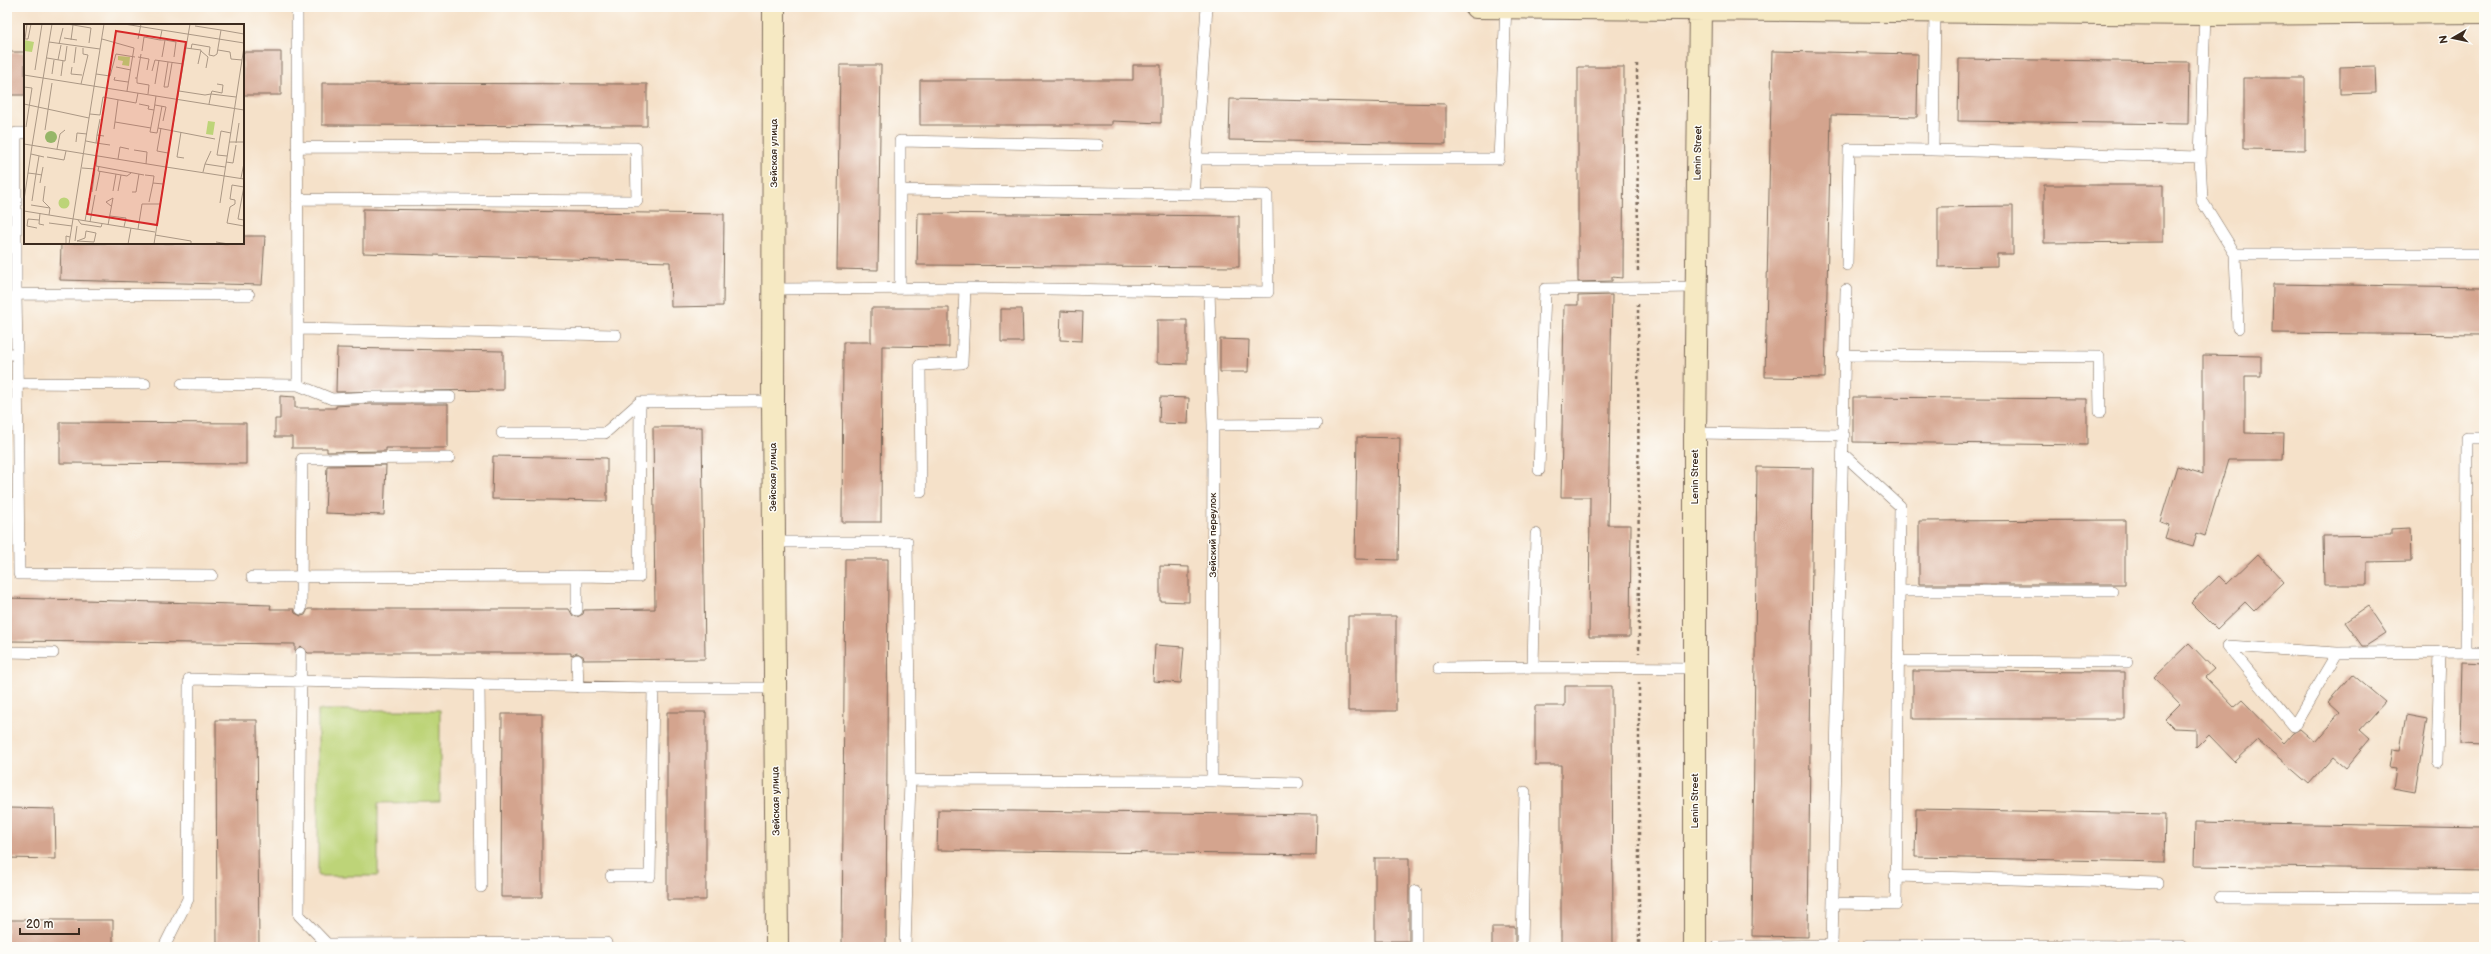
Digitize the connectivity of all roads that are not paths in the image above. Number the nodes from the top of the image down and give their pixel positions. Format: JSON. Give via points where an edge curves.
{"nodes":[{"id":1,"x":297,"y":7,"type":"edge"},
{"id":2,"x":774,"y":7,"type":"edge"},
{"id":3,"x":1207,"y":7,"type":"edge"},
{"id":4,"x":1476,"y":7,"type":"edge"},
{"id":5,"x":1506,"y":7,"type":"edge"},
{"id":6,"x":1700,"y":8,"type":"edge"},
{"id":7,"x":1935,"y":11,"type":"junction"},
{"id":8,"x":2484,"y":12,"type":"edge"},
{"id":9,"x":2205,"y":14,"type":"junction"},
{"id":10,"x":24,"y":132,"type":"edge"},
{"id":11,"x":1098,"y":145,"type":"dead end"},
{"id":12,"x":298,"y":146,"type":"junction"},
{"id":13,"x":1933,"y":150,"type":"junction"},
{"id":14,"x":2200,"y":157,"type":"junction"},
{"id":15,"x":1196,"y":159,"type":"junction"},
{"id":16,"x":902,"y":190,"type":"junction"},
{"id":17,"x":1194,"y":194,"type":"junction"},
{"id":18,"x":297,"y":199,"type":"junction"},
{"id":19,"x":2235,"y":254,"type":"junction"},
{"id":20,"x":2484,"y":254,"type":"edge"},
{"id":21,"x":1847,"y":265,"type":"dead end"},
{"id":22,"x":1697,"y":287,"type":"junction"},
{"id":23,"x":965,"y":288,"type":"junction"},
{"id":24,"x":900,"y":289,"type":"junction"},
{"id":25,"x":773,"y":290,"type":"junction"},
{"id":26,"x":1209,"y":290,"type":"junction"},
{"id":27,"x":1846,"y":290,"type":"dead end"},
{"id":28,"x":16,"y":294,"type":"junction"},
{"id":29,"x":249,"y":295,"type":"dead end"},
{"id":30,"x":2238,"y":328,"type":"dead end"},
{"id":31,"x":298,"y":330,"type":"junction"},
{"id":32,"x":616,"y":335,"type":"dead end"},
{"id":33,"x":12,"y":354,"type":"edge"},
{"id":34,"x":1843,"y":355,"type":"junction"},
{"id":35,"x":17,"y":383,"type":"junction"},
{"id":36,"x":145,"y":384,"type":"dead end"},
{"id":37,"x":182,"y":384,"type":"dead end"},
{"id":38,"x":298,"y":385,"type":"junction"},
{"id":39,"x":450,"y":398,"type":"dead end"},
{"id":40,"x":773,"y":401,"type":"junction"},
{"id":41,"x":640,"y":402,"type":"junction"},
{"id":42,"x":2100,"y":412,"type":"dead end"},
{"id":43,"x":1316,"y":424,"type":"dead end"},
{"id":44,"x":1213,"y":425,"type":"junction"},
{"id":45,"x":502,"y":433,"type":"dead end"},
{"id":46,"x":1695,"y":433,"type":"junction"},
{"id":47,"x":1844,"y":435,"type":"junction"},
{"id":48,"x":2484,"y":438,"type":"edge"},
{"id":49,"x":1843,"y":454,"type":"junction"},
{"id":50,"x":449,"y":458,"type":"dead end"},
{"id":51,"x":1539,"y":470,"type":"dead end"},
{"id":52,"x":921,"y":492,"type":"dead end"},
{"id":53,"x":1536,"y":534,"type":"dead end"},
{"id":54,"x":774,"y":542,"type":"junction"},
{"id":55,"x":212,"y":575,"type":"dead end"},
{"id":56,"x":301,"y":576,"type":"junction"},
{"id":57,"x":577,"y":576,"type":"junction"},
{"id":58,"x":252,"y":577,"type":"dead end"},
{"id":59,"x":1899,"y":591,"type":"junction"},
{"id":60,"x":2112,"y":591,"type":"dead end"},
{"id":61,"x":301,"y":609,"type":"dead end"},
{"id":62,"x":577,"y":610,"type":"dead end"},
{"id":63,"x":7,"y":652,"type":"edge"},
{"id":64,"x":2440,"y":652,"type":"junction"},
{"id":65,"x":2466,"y":652,"type":"junction"},
{"id":66,"x":2484,"y":652,"type":"edge"},
{"id":67,"x":53,"y":653,"type":"dead end"},
{"id":68,"x":300,"y":653,"type":"dead end"},
{"id":69,"x":2337,"y":653,"type":"junction"},
{"id":70,"x":577,"y":660,"type":"dead end"},
{"id":71,"x":1898,"y":661,"type":"junction"},
{"id":72,"x":2127,"y":662,"type":"dead end"},
{"id":73,"x":1533,"y":667,"type":"junction"},
{"id":74,"x":1439,"y":668,"type":"dead end"},
{"id":75,"x":1695,"y":668,"type":"junction"},
{"id":76,"x":300,"y":679,"type":"junction"},
{"id":77,"x":479,"y":683,"type":"junction"},
{"id":78,"x":578,"y":686,"type":"junction"},
{"id":79,"x":653,"y":688,"type":"junction"},
{"id":80,"x":774,"y":688,"type":"junction"},
{"id":81,"x":2437,"y":761,"type":"dead end"},
{"id":82,"x":910,"y":780,"type":"junction"},
{"id":83,"x":1212,"y":781,"type":"junction"},
{"id":84,"x":1298,"y":784,"type":"dead end"},
{"id":85,"x":1525,"y":792,"type":"dead end"},
{"id":86,"x":611,"y":876,"type":"dead end"},
{"id":87,"x":1895,"y":876,"type":"junction"},
{"id":88,"x":2158,"y":883,"type":"dead end"},
{"id":89,"x":481,"y":887,"type":"dead end"},
{"id":90,"x":1416,"y":891,"type":"dead end"},
{"id":91,"x":2220,"y":897,"type":"dead end"},
{"id":92,"x":2484,"y":898,"type":"edge"},
{"id":93,"x":1834,"y":903,"type":"junction"},
{"id":94,"x":2181,"y":946,"type":"dead end"},
{"id":95,"x":164,"y":947,"type":"edge"},
{"id":96,"x":606,"y":947,"type":"edge"},
{"id":97,"x":777,"y":947,"type":"edge"},
{"id":98,"x":905,"y":947,"type":"edge"},
{"id":99,"x":1416,"y":947,"type":"edge"},
{"id":100,"x":1522,"y":947,"type":"edge"},
{"id":101,"x":1695,"y":947,"type":"edge"},
{"id":102,"x":1717,"y":947,"type":"edge"},
{"id":103,"x":1868,"y":947,"type":"edge"}],
"edges":[{"from":1,"to":12,"type":"lane"},
{"from":2,"to":25,"type":"street","name":"Зейская улица"},
{"from":3,"to":15,"type":"lane"},
{"from":4,"to":5,"type":"street"},
{"from":5,"to":6,"type":"street"},
{"from":5,"to":15,"type":"lane","via":[[1498,159]]},
{"from":6,"to":7,"type":"street"},
{"from":6,"to":22,"type":"street","name":"Lenin Street"},
{"from":7,"to":9,"type":"street"},
{"from":7,"to":13,"type":"lane"},
{"from":8,"to":9,"type":"street"},
{"from":9,"to":14,"type":"lane"},
{"from":10,"to":28,"type":"lane","via":[[16,133]]},
{"from":11,"to":16,"type":"lane","via":[[900,141]]},
{"from":12,"to":18,"type":"lane"},
{"from":12,"to":18,"type":"lane","via":[[636,148],[637,201]]},
{"from":13,"to":14,"type":"lane"},
{"from":13,"to":21,"type":"lane","via":[[1849,149]]},
{"from":14,"to":19,"type":"lane","via":[[2202,201]]},
{"from":15,"to":17,"type":"lane"},
{"from":16,"to":17,"type":"lane"},
{"from":16,"to":24,"type":"lane"},
{"from":17,"to":26,"type":"lane","via":[[1268,194],[1268,292]]},
{"from":18,"to":31,"type":"lane"},
{"from":19,"to":20,"type":"lane"},
{"from":19,"to":30,"type":"lane"},
{"from":22,"to":46,"type":"street","name":"Lenin Street"},
{"from":22,"to":51,"type":"lane","via":[[1545,289]]},
{"from":23,"to":24,"type":"lane"},
{"from":23,"to":26,"type":"lane"},
{"from":23,"to":52,"type":"lane","via":[[962,363],[920,365]]},
{"from":24,"to":25,"type":"lane"},
{"from":25,"to":40,"type":"street","name":"Зейская улица"},
{"from":26,"to":44,"type":"lane","name":"Зейский переулок"},
{"from":27,"to":34,"type":"lane"},
{"from":28,"to":29,"type":"lane"},
{"from":28,"to":33,"type":"lane"},
{"from":31,"to":32,"type":"lane"},
{"from":31,"to":38,"type":"lane"},
{"from":33,"to":35,"type":"lane"},
{"from":34,"to":42,"type":"lane","via":[[2099,357]]},
{"from":34,"to":47,"type":"lane"},
{"from":35,"to":36,"type":"lane"},
{"from":35,"to":55,"type":"lane","via":[[19,574]]},
{"from":37,"to":38,"type":"lane"},
{"from":38,"to":39,"type":"lane","via":[[332,399]]},
{"from":40,"to":41,"type":"lane"},
{"from":40,"to":54,"type":"street","name":"Зейская улица"},
{"from":41,"to":45,"type":"lane","via":[[605,432]]},
{"from":41,"to":57,"type":"lane","via":[[638,577]]},
{"from":43,"to":44,"type":"lane"},
{"from":44,"to":83,"type":"lane","name":"Зейский переулок"},
{"from":46,"to":47,"type":"lane"},
{"from":46,"to":75,"type":"street","name":"Lenin Street"},
{"from":47,"to":49,"type":"lane"},
{"from":48,"to":65,"type":"lane","via":[[2467,438]]},
{"from":49,"to":59,"type":"lane","via":[[1900,506]]},
{"from":49,"to":93,"type":"lane"},
{"from":50,"to":56,"type":"lane","via":[[302,459]]},
{"from":53,"to":73,"type":"lane"},
{"from":54,"to":80,"type":"street","name":"Зейская улица"},
{"from":54,"to":82,"type":"lane","via":[[907,542]]},
{"from":56,"to":57,"type":"lane"},
{"from":56,"to":58,"type":"lane"},
{"from":56,"to":61,"type":"lane"},
{"from":57,"to":62,"type":"lane"},
{"from":59,"to":60,"type":"lane"},
{"from":59,"to":71,"type":"lane"},
{"from":63,"to":67,"type":"lane"},
{"from":64,"to":65,"type":"lane"},
{"from":64,"to":69,"type":"lane"},
{"from":64,"to":81,"type":"lane"},
{"from":65,"to":66,"type":"lane"},
{"from":68,"to":76,"type":"lane"},
{"from":69,"to":69,"type":"lane","via":[[2329,653],[2228,646],[2294,726]]},
{"from":70,"to":78,"type":"lane"},
{"from":71,"to":72,"type":"lane"},
{"from":71,"to":87,"type":"lane"},
{"from":73,"to":74,"type":"lane"},
{"from":73,"to":75,"type":"lane","via":[[1639,670]]},
{"from":75,"to":101,"type":"street","name":"Lenin Street"},
{"from":76,"to":77,"type":"lane"},
{"from":76,"to":95,"type":"lane","via":[[189,679],[188,899]]},
{"from":76,"to":96,"type":"lane","via":[[299,915],[327,944],[606,943]]},
{"from":77,"to":78,"type":"lane"},
{"from":77,"to":89,"type":"lane"},
{"from":78,"to":79,"type":"lane"},
{"from":79,"to":80,"type":"lane"},
{"from":79,"to":86,"type":"lane","via":[[650,876]]},
{"from":80,"to":97,"type":"street","name":"Зейская улица"},
{"from":82,"to":83,"type":"lane"},
{"from":82,"to":98,"type":"lane"},
{"from":83,"to":84,"type":"lane"},
{"from":85,"to":100,"type":"lane"},
{"from":87,"to":88,"type":"lane"},
{"from":87,"to":93,"type":"lane","via":[[1896,904]]},
{"from":90,"to":99,"type":"lane"},
{"from":91,"to":92,"type":"lane"},
{"from":93,"to":102,"type":"lane","via":[[1832,945]]},
{"from":94,"to":103,"type":"lane"}]}
